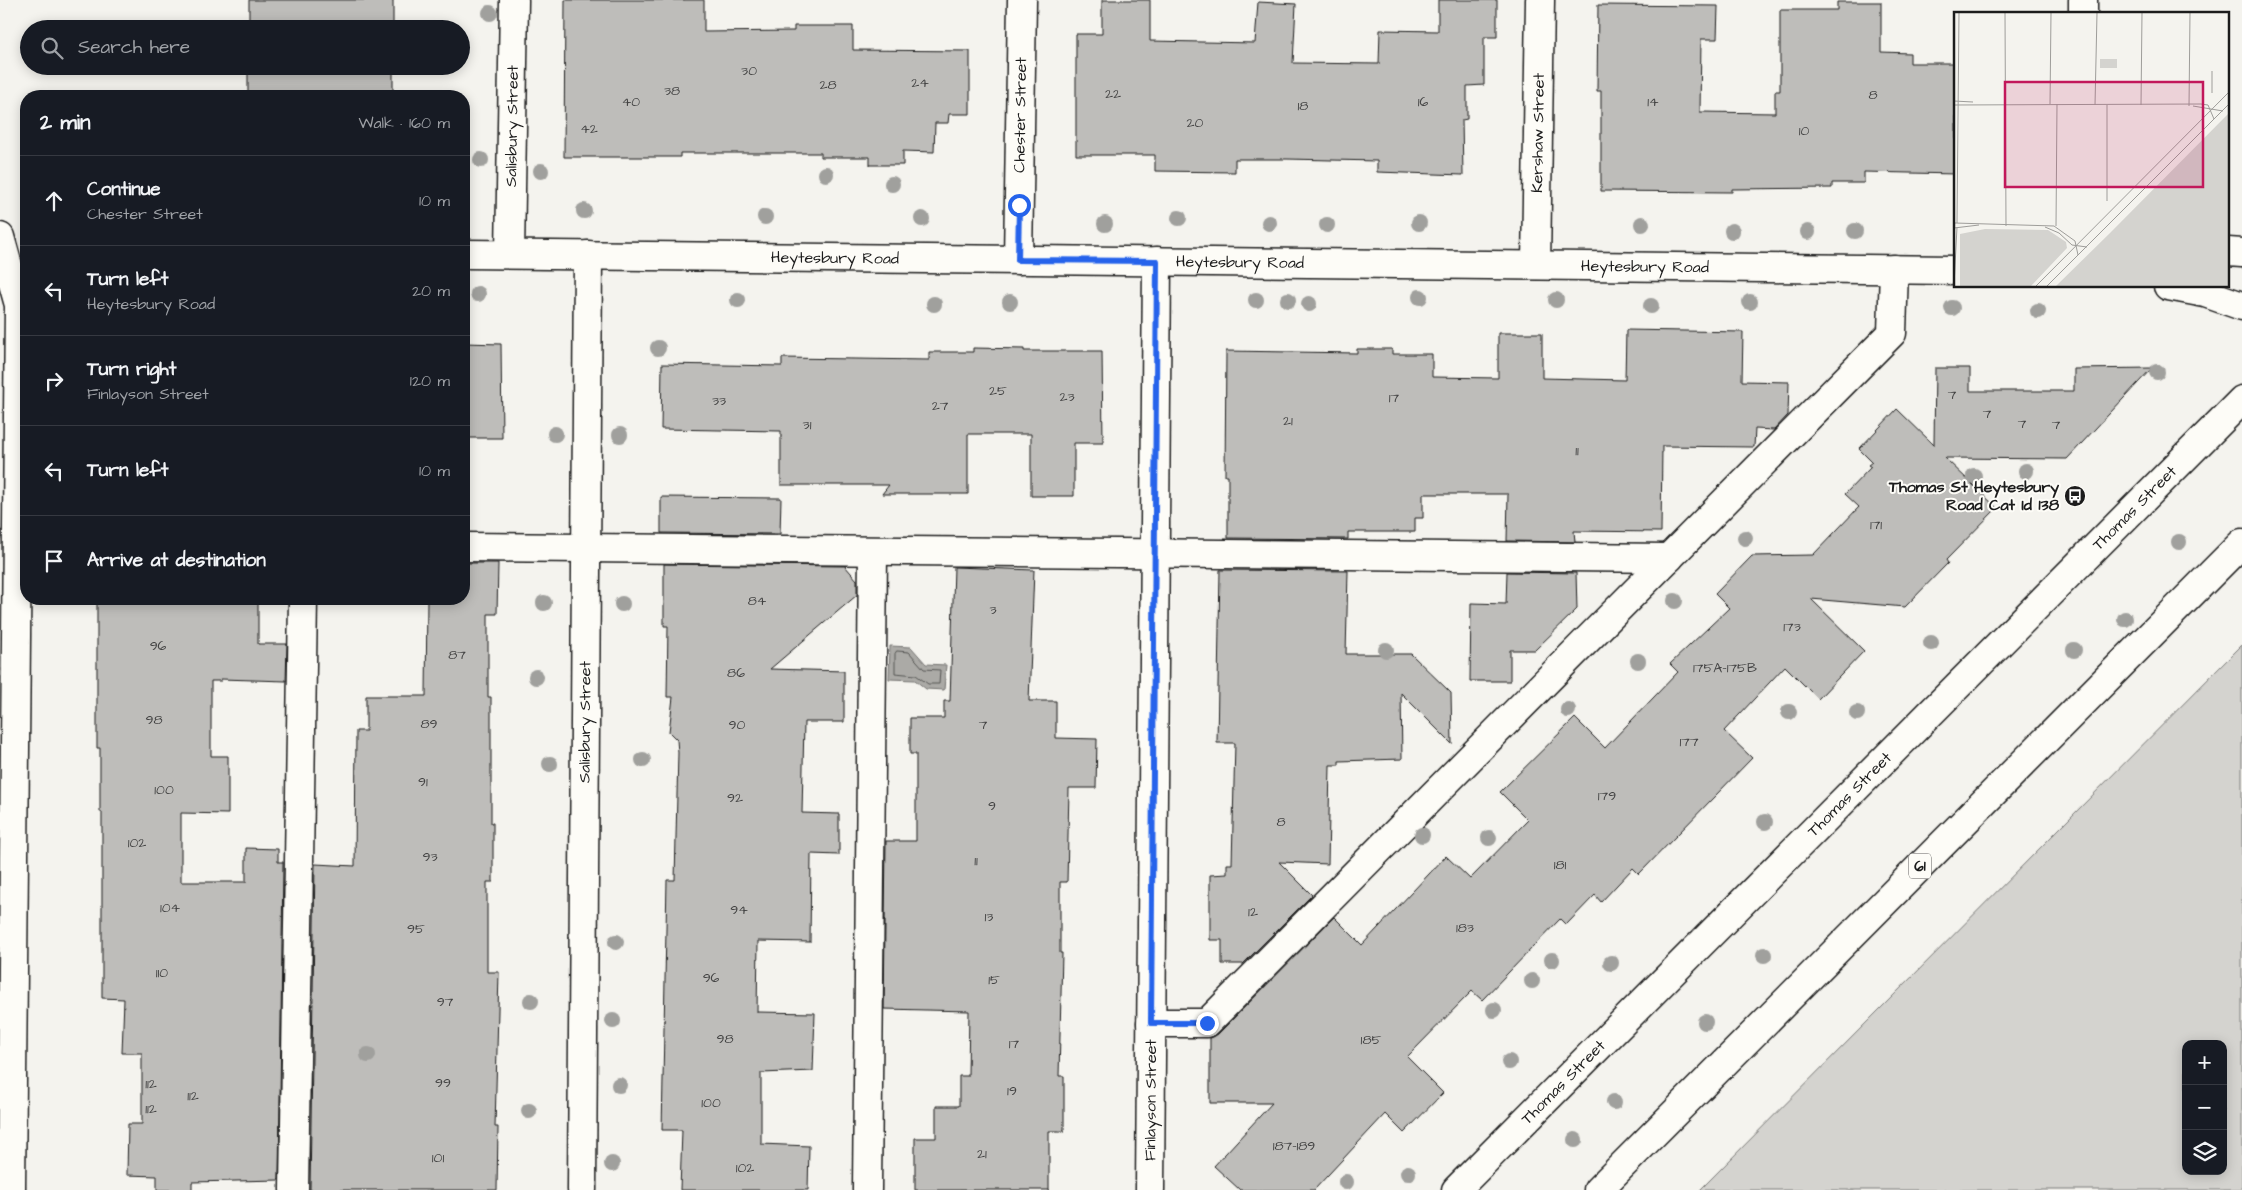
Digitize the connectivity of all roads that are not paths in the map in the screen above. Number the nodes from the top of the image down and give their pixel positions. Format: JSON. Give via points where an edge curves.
{"nodes":[{"id":1,"x":514,"y":0,"type":"edge"},
{"id":2,"x":1022,"y":0,"type":"edge"},
{"id":3,"x":1540,"y":0,"type":"edge"},
{"id":4,"x":7,"y":246,"type":"edge"},
{"id":5,"x":470,"y":254,"type":"edge"},
{"id":6,"x":510,"y":254,"type":"junction"},
{"id":7,"x":588,"y":255,"type":"junction"},
{"id":8,"x":1018,"y":260,"type":"junction"},
{"id":9,"x":1157,"y":261,"type":"junction"},
{"id":10,"x":1536,"y":265,"type":"junction"},
{"id":11,"x":1894,"y":269,"type":"junction"},
{"id":12,"x":1954,"y":270,"type":"edge"},
{"id":13,"x":2179,"y":288,"type":"edge"},
{"id":14,"x":2242,"y":306,"type":"edge"},
{"id":15,"x":2242,"y":400,"type":"edge"},
{"id":16,"x":14,"y":543,"type":"edge"},
{"id":17,"x":2242,"y":543,"type":"edge"},
{"id":18,"x":470,"y":547,"type":"edge"},
{"id":19,"x":586,"y":548,"type":"junction"},
{"id":20,"x":873,"y":552,"type":"junction"},
{"id":21,"x":1155,"y":554,"type":"junction"},
{"id":22,"x":1669,"y":558,"type":"junction"},
{"id":23,"x":303,"y":605,"type":"edge"},
{"id":24,"x":1151,"y":1023,"type":"junction"},
{"id":25,"x":11,"y":1190,"type":"edge"},
{"id":26,"x":294,"y":1190,"type":"edge"},
{"id":27,"x":582,"y":1190,"type":"edge"},
{"id":28,"x":866,"y":1190,"type":"edge"},
{"id":29,"x":1150,"y":1190,"type":"edge"},
{"id":30,"x":1456,"y":1190,"type":"edge"},
{"id":31,"x":1598,"y":1190,"type":"edge"}],
"edges":[{"from":1,"to":6,"type":"street","name":"Salisbury Street"},
{"from":2,"to":8,"type":"street","name":"Chester Street"},
{"from":3,"to":10,"type":"street","name":"Kershaw Street"},
{"from":4,"to":16,"type":"street","via":[[19,305]]},
{"from":5,"to":6,"type":"street","name":"Heytesbury Road"},
{"from":6,"to":7,"type":"street","name":"Heytesbury Road"},
{"from":7,"to":8,"type":"street","name":"Heytesbury Road"},
{"from":7,"to":19,"type":"street","name":"Salisbury Street"},
{"from":8,"to":9,"type":"street","name":"Heytesbury Road"},
{"from":9,"to":10,"type":"street","name":"Heytesbury Road"},
{"from":9,"to":21,"type":"street","name":"Finlayson Street"},
{"from":10,"to":11,"type":"street","name":"Heytesbury Road"},
{"from":11,"to":12,"type":"street","name":"Heytesbury Road"},
{"from":11,"to":22,"type":"street","via":[[1892,333]]},
{"from":13,"to":14,"type":"street"},
{"from":15,"to":30,"type":"street","name":"Thomas Street"},
{"from":16,"to":25,"type":"street"},
{"from":17,"to":31,"type":"street","number":"61"},
{"from":18,"to":19,"type":"street"},
{"from":19,"to":20,"type":"street"},
{"from":19,"to":27,"type":"street","name":"Salisbury Street"},
{"from":20,"to":21,"type":"street"},
{"from":20,"to":28,"type":"street"},
{"from":21,"to":22,"type":"street"},
{"from":21,"to":24,"type":"street","name":"Finlayson Street"},
{"from":22,"to":24,"type":"street","via":[[1207,1023]]},
{"from":23,"to":26,"type":"street"},
{"from":24,"to":29,"type":"street","name":"Finlayson Street"}]}
